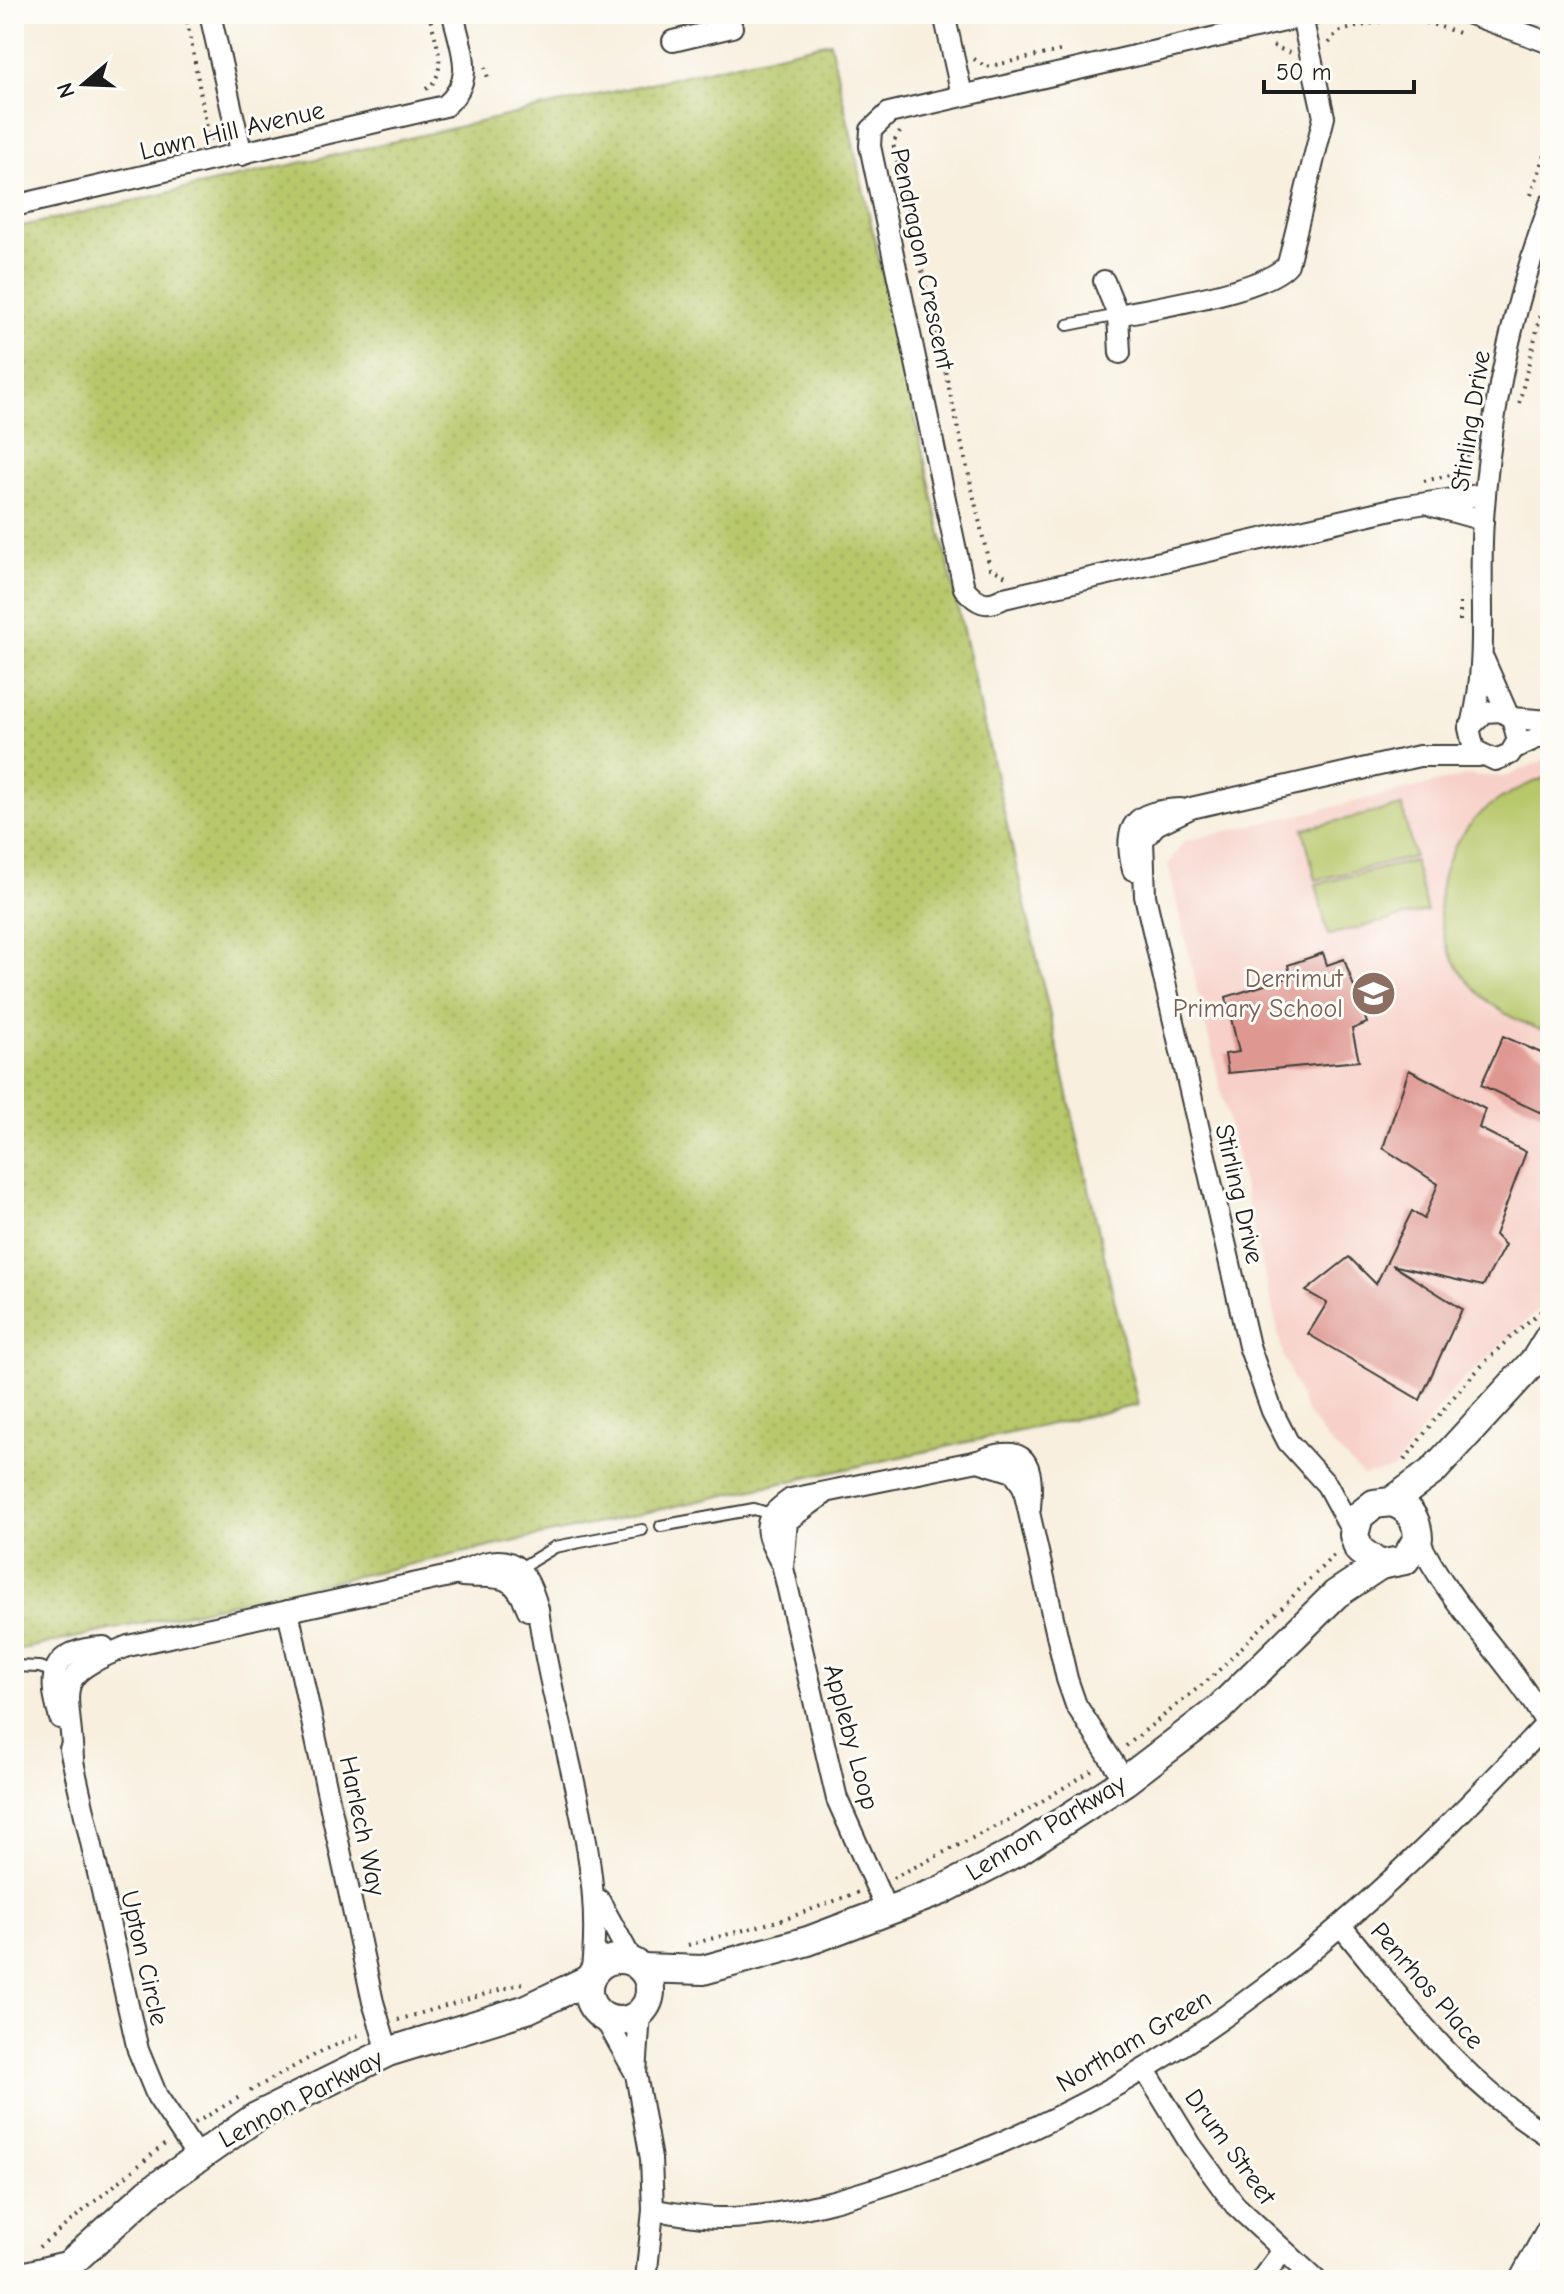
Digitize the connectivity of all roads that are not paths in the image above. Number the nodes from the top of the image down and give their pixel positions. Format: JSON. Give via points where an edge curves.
{"nodes":[{"id":1,"x":210,"y":14,"type":"edge"},
{"id":2,"x":453,"y":14,"type":"edge"},
{"id":3,"x":944,"y":14,"type":"edge"},
{"id":4,"x":1470,"y":14,"type":"edge"},
{"id":5,"x":1308,"y":15,"type":"edge"},
{"id":6,"x":704,"y":24,"type":"edge"},
{"id":7,"x":732,"y":27,"type":"dead end"},
{"id":8,"x":673,"y":41,"type":"dead end"},
{"id":9,"x":1550,"y":43,"type":"edge"},
{"id":10,"x":962,"y":95,"type":"junction"},
{"id":11,"x":242,"y":155,"type":"junction"},
{"id":12,"x":1550,"y":204,"type":"edge"},
{"id":13,"x":14,"y":206,"type":"edge"},
{"id":14,"x":1104,"y":281,"type":"dead end"},
{"id":15,"x":1118,"y":315,"type":"junction"},
{"id":16,"x":1068,"y":325,"type":"dead end"},
{"id":17,"x":1120,"y":353,"type":"dead end"},
{"id":18,"x":1485,"y":494,"type":"junction"},
{"id":19,"x":1430,"y":504,"type":"junction"},
{"id":20,"x":1483,"y":520,"type":"junction"},
{"id":21,"x":1481,"y":652,"type":"junction"},
{"id":22,"x":1510,"y":716,"type":"junction"},
{"id":23,"x":1550,"y":721,"type":"edge"},
{"id":24,"x":1471,"y":724,"type":"junction"},
{"id":25,"x":1550,"y":732,"type":"edge"},
{"id":26,"x":1515,"y":748,"type":"junction"},
{"id":27,"x":1419,"y":756,"type":"junction"},
{"id":28,"x":1479,"y":756,"type":"junction"},
{"id":29,"x":1547,"y":1356,"type":"edge"},
{"id":30,"x":1433,"y":1471,"type":"junction"},
{"id":31,"x":1327,"y":1485,"type":"junction"},
{"id":32,"x":1387,"y":1502,"type":"junction"},
{"id":33,"x":778,"y":1517,"type":"junction"},
{"id":34,"x":661,"y":1526,"type":"dead end"},
{"id":35,"x":642,"y":1530,"type":"dead end"},
{"id":36,"x":1351,"y":1530,"type":"junction"},
{"id":37,"x":1418,"y":1532,"type":"junction"},
{"id":38,"x":1384,"y":1566,"type":"junction"},
{"id":39,"x":513,"y":1573,"type":"junction"},
{"id":40,"x":1438,"y":1579,"type":"junction"},
{"id":41,"x":1336,"y":1594,"type":"junction"},
{"id":42,"x":288,"y":1611,"type":"junction"},
{"id":43,"x":14,"y":1666,"type":"edge"},
{"id":44,"x":62,"y":1674,"type":"junction"},
{"id":45,"x":1548,"y":1727,"type":"edge"},
{"id":46,"x":1117,"y":1769,"type":"junction"},
{"id":47,"x":594,"y":1889,"type":"junction"},
{"id":48,"x":888,"y":1913,"type":"junction"},
{"id":49,"x":1341,"y":1926,"type":"junction"},
{"id":50,"x":637,"y":1965,"type":"junction"},
{"id":51,"x":703,"y":1970,"type":"junction"},
{"id":52,"x":591,"y":1978,"type":"junction"},
{"id":53,"x":527,"y":2009,"type":"junction"},
{"id":54,"x":643,"y":2009,"type":"junction"},
{"id":55,"x":600,"y":2014,"type":"junction"},
{"id":56,"x":384,"y":2039,"type":"junction"},
{"id":57,"x":1145,"y":2070,"type":"junction"},
{"id":58,"x":636,"y":2074,"type":"junction"},
{"id":59,"x":1550,"y":2137,"type":"edge"},
{"id":60,"x":197,"y":2156,"type":"junction"},
{"id":61,"x":653,"y":2210,"type":"junction"},
{"id":62,"x":1550,"y":2232,"type":"edge"},
{"id":63,"x":1282,"y":2252,"type":"junction"},
{"id":64,"x":57,"y":2274,"type":"edge"},
{"id":65,"x":14,"y":2279,"type":"edge"},
{"id":66,"x":646,"y":2280,"type":"edge"},
{"id":67,"x":1261,"y":2280,"type":"edge"},
{"id":68,"x":1316,"y":2280,"type":"edge"},
{"id":69,"x":1524,"y":2280,"type":"edge"}],
"edges":[{"from":1,"to":11,"type":"street"},
{"from":2,"to":11,"type":"street","name":"Lawn Hill Avenue","via":[[465,81],[445,106]]},
{"from":3,"to":10,"type":"street"},
{"from":4,"to":9,"type":"street"},
{"from":5,"to":10,"type":"street","name":"Pendragon Crescent"},
{"from":5,"to":15,"type":"street","via":[[1323,127],[1288,264],[1276,276],[1254,284]]},
{"from":6,"to":7,"type":"street"},
{"from":6,"to":8,"type":"street"},
{"from":10,"to":19,"type":"street","name":"Pendragon Crescent","via":[[889,113],[871,130],[870,146],[962,569],[979,587],[1004,598]]},
{"from":11,"to":13,"type":"street","name":"Lawn Hill Avenue"},
{"from":12,"to":18,"type":"street","name":"Stirling Drive","via":[[1508,346]]},
{"from":14,"to":15,"type":"street"},
{"from":15,"to":16,"type":"lane"},
{"from":15,"to":17,"type":"street"},
{"from":18,"to":19,"type":"street","name":"Pendragon Crescent"},
{"from":18,"to":20,"type":"street","name":"Stirling Drive"},
{"from":19,"to":20,"type":"street","name":"Pendragon Crescent"},
{"from":20,"to":21,"type":"street","name":"Stirling Drive"},
{"from":21,"to":22,"type":"street","name":"Stirling Drive"},
{"from":21,"to":24,"type":"street","name":"Stirling Drive"},
{"from":22,"to":23,"type":"street"},
{"from":22,"to":24,"type":"street","via":[[1493,710]]},
{"from":22,"to":26,"type":"street","via":[[1518,733]]},
{"from":24,"to":27,"type":"street","name":"Stirling Drive"},
{"from":24,"to":28,"type":"street","via":[[1470,743]]},
{"from":25,"to":26,"type":"street"},
{"from":26,"to":28,"type":"street","via":[[1503,759]]},
{"from":27,"to":28,"type":"street","name":"Stirling Drive"},
{"from":27,"to":31,"type":"street","name":"Stirling Drive","via":[[1191,808],[1156,825],[1143,840],[1145,896],[1226,1257],[1259,1377],[1288,1442]]},
{"from":29,"to":30,"type":"street","name":"Lennon Parkway"},
{"from":30,"to":32,"type":"street","name":"Lennon Parkway"},
{"from":30,"to":37,"type":"street","name":"Lennon Parkway","via":[[1420,1504]]},
{"from":31,"to":32,"type":"street","name":"Stirling Drive","via":[[1358,1499]]},
{"from":31,"to":36,"type":"street","name":"Stirling Drive"},
{"from":32,"to":36,"type":"street","name":"Lennon Parkway","via":[[1374,1504]]},
{"from":32,"to":37,"type":"street","via":[[1408,1510]]},
{"from":33,"to":34,"type":"lane","via":[[754,1509]]},
{"from":33,"to":46,"type":"street","via":[[791,1499],[978,1461],[1017,1464],[1067,1679],[1076,1705]]},
{"from":33,"to":48,"type":"street","name":"Appleby Loop","via":[[766,1521],[767,1535],[783,1568],[837,1799]]},
{"from":35,"to":39,"type":"lane","via":[[555,1547]]},
{"from":36,"to":38,"type":"street","via":[[1364,1557]]},
{"from":36,"to":41,"type":"street","name":"Lennon Parkway"},
{"from":37,"to":38,"type":"street","name":"Lennon Parkway","via":[[1405,1560]]},
{"from":37,"to":40,"type":"street"},
{"from":38,"to":40,"type":"street"},
{"from":38,"to":41,"type":"street","name":"Lennon Parkway"},
{"from":39,"to":42,"type":"street","via":[[454,1575]]},
{"from":39,"to":47,"type":"street","via":[[542,1640]]},
{"from":40,"to":45,"type":"street","via":[[1513,1670]]},
{"from":41,"to":46,"type":"street","name":"Lennon Parkway","via":[[1218,1710]]},
{"from":42,"to":44,"type":"street","via":[[128,1646]]},
{"from":42,"to":56,"type":"street","name":"Harlech Way"},
{"from":43,"to":44,"type":"lane"},
{"from":44,"to":60,"type":"street","name":"Upton Circle","via":[[73,1759],[138,2050],[157,2096]]},
{"from":45,"to":49,"type":"street","name":"Northam Green"},
{"from":46,"to":48,"type":"street","name":"Lennon Parkway","via":[[1016,1852]]},
{"from":47,"to":50,"type":"street"},
{"from":47,"to":52,"type":"street","via":[[597,1938]]},
{"from":48,"to":51,"type":"street","name":"Lennon Parkway"},
{"from":49,"to":57,"type":"street","name":"Northam Green","via":[[1265,1990]]},
{"from":49,"to":59,"type":"street","name":"Penrhos Place","via":[[1417,2023],[1460,2067]]},
{"from":50,"to":51,"type":"street","name":"Lennon Parkway"},
{"from":50,"to":52,"type":"street","via":[[614,1959]]},
{"from":50,"to":54,"type":"street","via":[[650,1986]]},
{"from":51,"to":54,"type":"street","name":"Lennon Parkway"},
{"from":52,"to":53,"type":"street","name":"Lennon Parkway"},
{"from":52,"to":55,"type":"street","via":[[589,1996]]},
{"from":53,"to":55,"type":"street","name":"Lennon Parkway"},
{"from":53,"to":56,"type":"street","name":"Lennon Parkway"},
{"from":54,"to":55,"type":"street","via":[[623,2021]]},
{"from":54,"to":58,"type":"street"},
{"from":55,"to":58,"type":"street"},
{"from":56,"to":60,"type":"street","name":"Lennon Parkway"},
{"from":57,"to":61,"type":"street","name":"Northam Green","via":[[1019,2135],[863,2191],[742,2218]]},
{"from":57,"to":63,"type":"street","name":"Drum Street","via":[[1235,2205]]},
{"from":58,"to":61,"type":"street","via":[[651,2159]]},
{"from":60,"to":64,"type":"street","name":"Lennon Parkway"},
{"from":61,"to":66,"type":"street"},
{"from":62,"to":69,"type":"street"},
{"from":63,"to":67,"type":"street"},
{"from":63,"to":68,"type":"street","name":"Drum Street"},
{"from":64,"to":65,"type":"street","name":"Lennon Parkway"}]}
